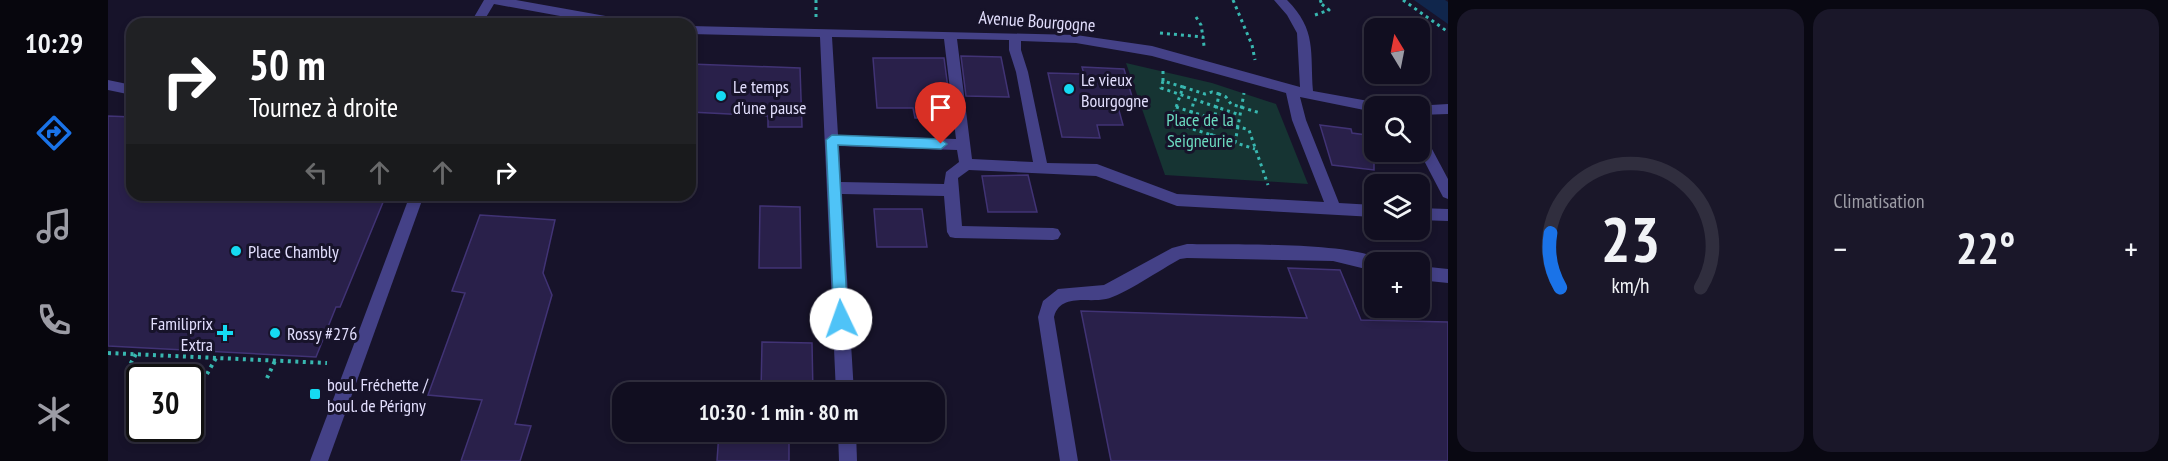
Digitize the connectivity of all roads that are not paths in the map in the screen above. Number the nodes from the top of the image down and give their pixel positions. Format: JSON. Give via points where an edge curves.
{"nodes":[{"id":1,"x":492,"y":0,"type":"edge"},
{"id":2,"x":1280,"y":0,"type":"edge"},
{"id":3,"x":480,"y":18,"type":"edge"},
{"id":4,"x":594,"y":18,"type":"edge"},
{"id":5,"x":696,"y":30,"type":"edge"},
{"id":6,"x":826,"y":33,"type":"junction"},
{"id":7,"x":950,"y":34,"type":"junction"},
{"id":8,"x":1014,"y":36,"type":"junction"},
{"id":9,"x":108,"y":85,"type":"edge"},
{"id":10,"x":126,"y":89,"type":"edge"},
{"id":11,"x":1292,"y":90,"type":"junction"},
{"id":12,"x":1307,"y":94,"type":"junction"},
{"id":13,"x":1364,"y":105,"type":"edge"},
{"id":14,"x":1448,"y":109,"type":"edge"},
{"id":15,"x":1430,"y":110,"type":"edge"},
{"id":16,"x":832,"y":140,"type":"junction"},
{"id":17,"x":964,"y":145,"type":"junction"},
{"id":18,"x":1430,"y":159,"type":"edge"},
{"id":19,"x":966,"y":164,"type":"junction"},
{"id":20,"x":1041,"y":168,"type":"junction"},
{"id":21,"x":834,"y":188,"type":"junction"},
{"id":22,"x":951,"y":190,"type":"junction"},
{"id":23,"x":1448,"y":193,"type":"edge"},
{"id":24,"x":415,"y":201,"type":"edge"},
{"id":25,"x":1334,"y":209,"type":"junction"},
{"id":26,"x":1364,"y":210,"type":"edge"},
{"id":27,"x":1430,"y":214,"type":"edge"},
{"id":28,"x":1448,"y":215,"type":"edge"},
{"id":29,"x":1053,"y":234,"type":"dead end"},
{"id":30,"x":1364,"y":262,"type":"edge"},
{"id":31,"x":1430,"y":274,"type":"edge"},
{"id":32,"x":1448,"y":276,"type":"edge"},
{"id":33,"x":844,"y":382,"type":"edge"},
{"id":34,"x":847,"y":442,"type":"edge"},
{"id":35,"x":319,"y":461,"type":"edge"},
{"id":36,"x":848,"y":461,"type":"edge"},
{"id":37,"x":1069,"y":461,"type":"edge"}],
"edges":[{"from":1,"to":3,"type":"street"},
{"from":1,"to":4,"type":"street"},
{"from":2,"to":12,"type":"street","via":[[1296,16],[1305,33]]},
{"from":5,"to":6,"type":"street","name":"Avenue Bourgogne"},
{"from":6,"to":7,"type":"street","name":"Avenue Bourgogne"},
{"from":6,"to":16,"type":"street"},
{"from":7,"to":8,"type":"street","name":"Avenue Bourgogne"},
{"from":7,"to":17,"type":"street"},
{"from":8,"to":11,"type":"street","name":"Avenue Bourgogne","via":[[1076,39],[1152,51]]},
{"from":8,"to":20,"type":"street"},
{"from":9,"to":10,"type":"street"},
{"from":11,"to":12,"type":"street","name":"Avenue Bourgogne"},
{"from":11,"to":25,"type":"street","via":[[1299,120]]},
{"from":12,"to":13,"type":"street","name":"Avenue Bourgogne"},
{"from":14,"to":15,"type":"street"},
{"from":16,"to":17,"type":"street"},
{"from":16,"to":21,"type":"street"},
{"from":17,"to":19,"type":"street"},
{"from":18,"to":23,"type":"street"},
{"from":19,"to":20,"type":"street"},
{"from":19,"to":22,"type":"street","via":[[951,176]]},
{"from":20,"to":25,"type":"street","via":[[1097,170],[1177,200]]},
{"from":21,"to":22,"type":"street"},
{"from":21,"to":33,"type":"street"},
{"from":22,"to":29,"type":"street","via":[[955,232]]},
{"from":24,"to":35,"type":"street"},
{"from":25,"to":26,"type":"street"},
{"from":27,"to":28,"type":"street"},
{"from":30,"to":37,"type":"street","via":[[1333,254],[1187,251],[1106,292],[1070,292],[1058,297],[1049,306],[1046,317]]},
{"from":31,"to":32,"type":"street"},
{"from":34,"to":36,"type":"street"}]}
